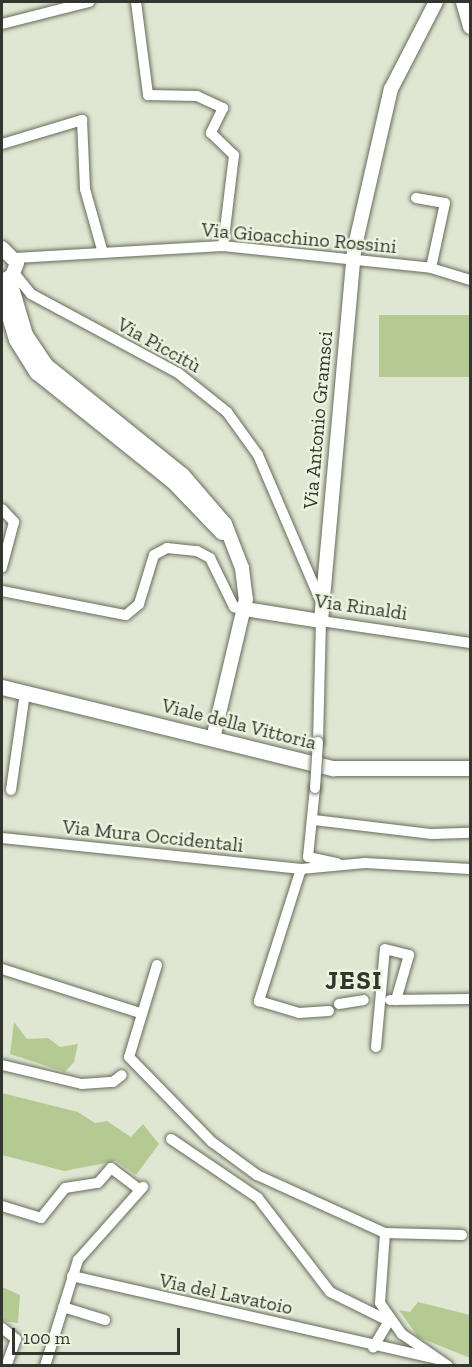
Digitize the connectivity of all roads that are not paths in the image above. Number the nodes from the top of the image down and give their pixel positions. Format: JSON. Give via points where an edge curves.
{"nodes":[{"id":1,"x":89,"y":2,"type":"edge"},
{"id":2,"x":136,"y":2,"type":"edge"},
{"id":3,"x":436,"y":2,"type":"edge"},
{"id":4,"x":463,"y":2,"type":"edge"},
{"id":5,"x":2,"y":24,"type":"edge"},
{"id":6,"x":471,"y":27,"type":"edge"},
{"id":7,"x":2,"y":144,"type":"edge"},
{"id":8,"x":416,"y":198,"type":"dead end"},
{"id":9,"x":223,"y":246,"type":"junction"},
{"id":10,"x":2,"y":247,"type":"edge"},
{"id":11,"x":103,"y":253,"type":"junction"},
{"id":12,"x":15,"y":258,"type":"junction"},
{"id":13,"x":352,"y":262,"type":"junction"},
{"id":14,"x":431,"y":268,"type":"junction"},
{"id":15,"x":8,"y":277,"type":"edge"},
{"id":16,"x":471,"y":280,"type":"edge"},
{"id":17,"x":2,"y":293,"type":"edge"},
{"id":18,"x":2,"y":509,"type":"edge"},
{"id":19,"x":237,"y":554,"type":"junction"},
{"id":20,"x":2,"y":567,"type":"edge"},
{"id":21,"x":324,"y":571,"type":"junction"},
{"id":22,"x":304,"y":572,"type":"junction"},
{"id":23,"x":2,"y":591,"type":"edge"},
{"id":24,"x":322,"y":604,"type":"junction"},
{"id":25,"x":240,"y":608,"type":"junction"},
{"id":26,"x":321,"y":621,"type":"junction"},
{"id":27,"x":471,"y":643,"type":"edge"},
{"id":28,"x":2,"y":687,"type":"edge"},
{"id":29,"x":25,"y":693,"type":"junction"},
{"id":30,"x":213,"y":739,"type":"junction"},
{"id":31,"x":471,"y":768,"type":"edge"},
{"id":32,"x":11,"y":790,"type":"dead end"},
{"id":33,"x":314,"y":820,"type":"junction"},
{"id":34,"x":471,"y":832,"type":"edge"},
{"id":35,"x":2,"y":838,"type":"edge"},
{"id":36,"x":343,"y":865,"type":"junction"},
{"id":37,"x":301,"y":869,"type":"junction"},
{"id":38,"x":471,"y":869,"type":"edge"},
{"id":39,"x":157,"y":965,"type":"dead end"},
{"id":40,"x":2,"y":969,"type":"edge"},
{"id":41,"x":471,"y":999,"type":"edge"},
{"id":42,"x":373,"y":1000,"type":"junction"},
{"id":43,"x":400,"y":1000,"type":"junction"},
{"id":44,"x":339,"y":1004,"type":"dead end"},
{"id":45,"x":329,"y":1011,"type":"dead end"},
{"id":46,"x":140,"y":1013,"type":"junction"},
{"id":47,"x":376,"y":1047,"type":"dead end"},
{"id":48,"x":2,"y":1065,"type":"edge"},
{"id":49,"x":124,"y":1069,"type":"junction"},
{"id":50,"x":171,"y":1139,"type":"dead end"},
{"id":51,"x":2,"y":1206,"type":"edge"},
{"id":52,"x":385,"y":1233,"type":"junction"},
{"id":53,"x":462,"y":1235,"type":"dead end"},
{"id":54,"x":72,"y":1276,"type":"junction"},
{"id":55,"x":63,"y":1307,"type":"junction"},
{"id":56,"x":105,"y":1320,"type":"dead end"},
{"id":57,"x":389,"y":1321,"type":"junction"},
{"id":58,"x":2,"y":1328,"type":"edge"},
{"id":59,"x":373,"y":1348,"type":"junction"},
{"id":60,"x":436,"y":1359,"type":"junction"},
{"id":61,"x":6,"y":1365,"type":"edge"},
{"id":62,"x":45,"y":1365,"type":"edge"},
{"id":63,"x":448,"y":1365,"type":"edge"}],
"edges":[{"from":1,"to":5,"type":"street"},
{"from":2,"to":9,"type":"street","via":[[148,95],[197,96],[223,108],[212,133],[234,155]]},
{"from":3,"to":13,"type":"street","name":"Via Antonio Gramsci","via":[[391,89]]},
{"from":4,"to":6,"type":"street"},
{"from":7,"to":11,"type":"street","via":[[82,120],[85,189]]},
{"from":8,"to":14,"type":"street","via":[[445,203]]},
{"from":9,"to":11,"type":"street","name":"Via Gioacchino Rossini"},
{"from":9,"to":13,"type":"street","name":"Via Gioacchino Rossini"},
{"from":10,"to":12,"type":"street"},
{"from":11,"to":12,"type":"street","name":"Via Gioacchino Rossini"},
{"from":12,"to":15,"type":"street"},
{"from":13,"to":14,"type":"street","name":"Via Gioacchino Rossini"},
{"from":13,"to":21,"type":"street","name":"Via Antonio Gramsci"},
{"from":14,"to":16,"type":"street","name":"Via Gioacchino Rossini"},
{"from":15,"to":19,"type":"street","via":[[26,335],[46,365],[197,488],[225,524]]},
{"from":15,"to":22,"type":"street","name":"Via Piccitù","via":[[31,294],[178,373],[227,412],[258,455]]},
{"from":17,"to":19,"type":"street","via":[[16,340],[37,373],[189,495]]},
{"from":18,"to":20,"type":"street","via":[[14,522]]},
{"from":19,"to":25,"type":"street"},
{"from":21,"to":22,"type":"street","via":[[314,576]]},
{"from":21,"to":24,"type":"street","name":"Via Antonio Gramsci"},
{"from":22,"to":24,"type":"street","name":"Via Piccitù"},
{"from":23,"to":25,"type":"street","via":[[126,615],[139,604],[154,555],[167,548],[197,551],[210,558]]},
{"from":24,"to":26,"type":"street","name":"Via Antonio Gramsci"},
{"from":25,"to":26,"type":"street","name":"Via Rinaldi"},
{"from":25,"to":30,"type":"street"},
{"from":26,"to":27,"type":"street","name":"Via Rinaldi"},
{"from":26,"to":33,"type":"street","name":"Via Antonio Gramsci","bridge":true},
{"from":28,"to":29,"type":"main road","name":"Viale della Vittoria"},
{"from":29,"to":30,"type":"main road","name":"Viale della Vittoria"},
{"from":29,"to":32,"type":"street"},
{"from":30,"to":31,"type":"main road","name":"Viale della Vittoria","via":[[354,771]]},
{"from":33,"to":34,"type":"street","via":[[432,834]]},
{"from":33,"to":36,"type":"street","name":"Via Antonio Gramsci","via":[[308,857]]},
{"from":35,"to":37,"type":"street","name":"Via Mura Occidentali"},
{"from":36,"to":37,"type":"street","name":"Via Mura Occidentali"},
{"from":36,"to":38,"type":"street"},
{"from":37,"to":45,"type":"street","via":[[259,1001],[299,1013]]},
{"from":39,"to":46,"type":"street"},
{"from":40,"to":46,"type":"street"},
{"from":41,"to":43,"type":"street"},
{"from":42,"to":43,"type":"street"},
{"from":42,"to":43,"type":"street","via":[[385,949],[409,955]]},
{"from":42,"to":44,"type":"street"},
{"from":42,"to":47,"type":"street"},
{"from":46,"to":49,"type":"street"},
{"from":48,"to":49,"type":"street","via":[[82,1084]]},
{"from":49,"to":52,"type":"street","via":[[161,1084],[195,1127],[236,1160]]},
{"from":50,"to":57,"type":"street","via":[[258,1198],[330,1292]]},
{"from":51,"to":54,"type":"street","via":[[41,1218],[65,1188],[98,1183],[111,1168],[141,1188],[78,1260]]},
{"from":52,"to":53,"type":"street"},
{"from":52,"to":57,"type":"street","via":[[380,1303]]},
{"from":54,"to":55,"type":"street"},
{"from":54,"to":59,"type":"street","name":"Via del Lavatoio","via":[[283,1323]]},
{"from":55,"to":56,"type":"street"},
{"from":55,"to":62,"type":"street"},
{"from":57,"to":59,"type":"street"},
{"from":57,"to":60,"type":"street"},
{"from":58,"to":61,"type":"street","via":[[16,1339]]},
{"from":59,"to":60,"type":"street","name":"Via del Lavatoio"},
{"from":60,"to":63,"type":"street"}]}
